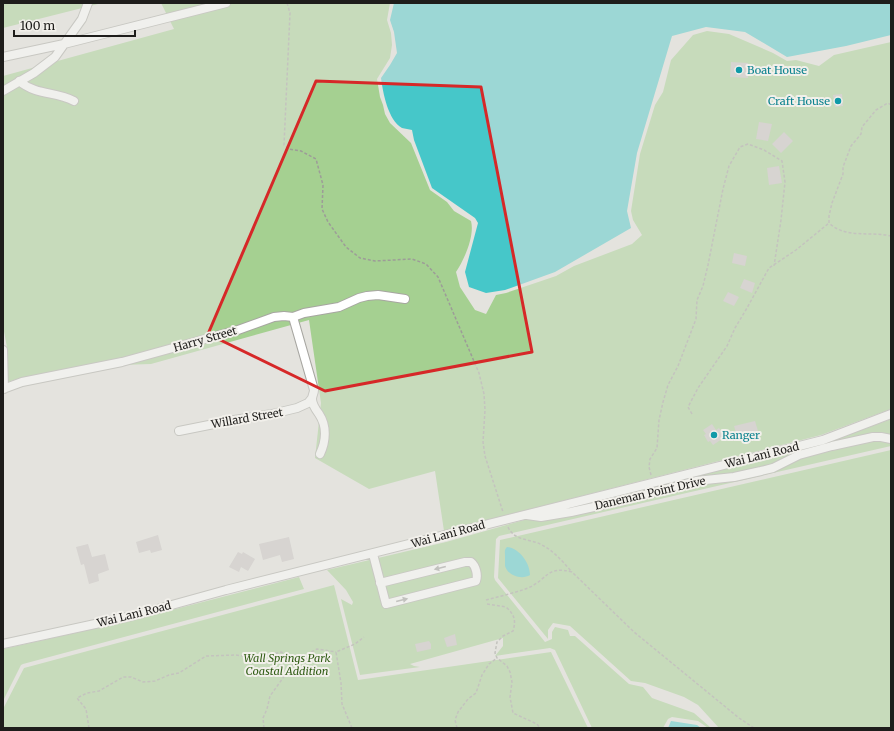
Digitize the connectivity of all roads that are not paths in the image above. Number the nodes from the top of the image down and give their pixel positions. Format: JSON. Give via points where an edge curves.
{"nodes":[{"id":1,"x":88,"y":3,"type":"edge"},
{"id":2,"x":226,"y":3,"type":"edge"},
{"id":3,"x":64,"y":44,"type":"junction"},
{"id":4,"x":3,"y":57,"type":"edge"},
{"id":5,"x":19,"y":81,"type":"junction"},
{"id":6,"x":3,"y":91,"type":"edge"},
{"id":7,"x":74,"y":101,"type":"dead end"},
{"id":8,"x":405,"y":299,"type":"dead end"},
{"id":9,"x":293,"y":317,"type":"junction"},
{"id":10,"x":3,"y":350,"type":"edge"},
{"id":11,"x":3,"y":389,"type":"edge"},
{"id":12,"x":312,"y":398,"type":"junction"},
{"id":13,"x":891,"y":414,"type":"edge"},
{"id":14,"x":178,"y":431,"type":"dead end"},
{"id":15,"x":891,"y":439,"type":"edge"},
{"id":16,"x":320,"y":454,"type":"dead end"},
{"id":17,"x":524,"y":515,"type":"junction"},
{"id":18,"x":372,"y":554,"type":"junction"},
{"id":19,"x":380,"y":583,"type":"junction"},
{"id":20,"x":3,"y":644,"type":"edge"}],
"edges":[{"from":1,"to":3,"type":"street","via":[[82,19]]},
{"from":2,"to":3,"type":"street"},
{"from":3,"to":4,"type":"street"},
{"from":3,"to":5,"type":"street","via":[[55,57]]},
{"from":5,"to":6,"type":"street"},
{"from":5,"to":7,"type":"street","via":[[35,91]]},
{"from":8,"to":9,"type":"street","name":"Harry Street","via":[[367,296],[339,307]]},
{"from":9,"to":11,"type":"street","name":"Harry Street","via":[[274,317],[238,330],[122,362],[22,382]]},
{"from":9,"to":12,"type":"street","via":[[314,390]]},
{"from":10,"to":11,"type":"street"},
{"from":12,"to":14,"type":"street","name":"Willard Street","via":[[297,408]]},
{"from":12,"to":16,"type":"street","via":[[321,416],[326,440]]},
{"from":13,"to":17,"type":"street","name":"Wai Lani Road","via":[[822,440]]},
{"from":15,"to":17,"type":"street","name":"Daneman Point Drive","via":[[873,437],[832,446],[799,455],[773,468],[734,477],[696,481],[572,512],[541,517]]},
{"from":17,"to":18,"type":"street","name":"Wai Lani Road"},
{"from":18,"to":19,"type":"street"},
{"from":18,"to":20,"type":"street","name":"Wai Lani Road","via":[[132,616]]},
{"from":19,"to":19,"type":"street","one_way":true,"via":[[386,604],[476,581],[477,577],[474,565],[465,562]]}]}
